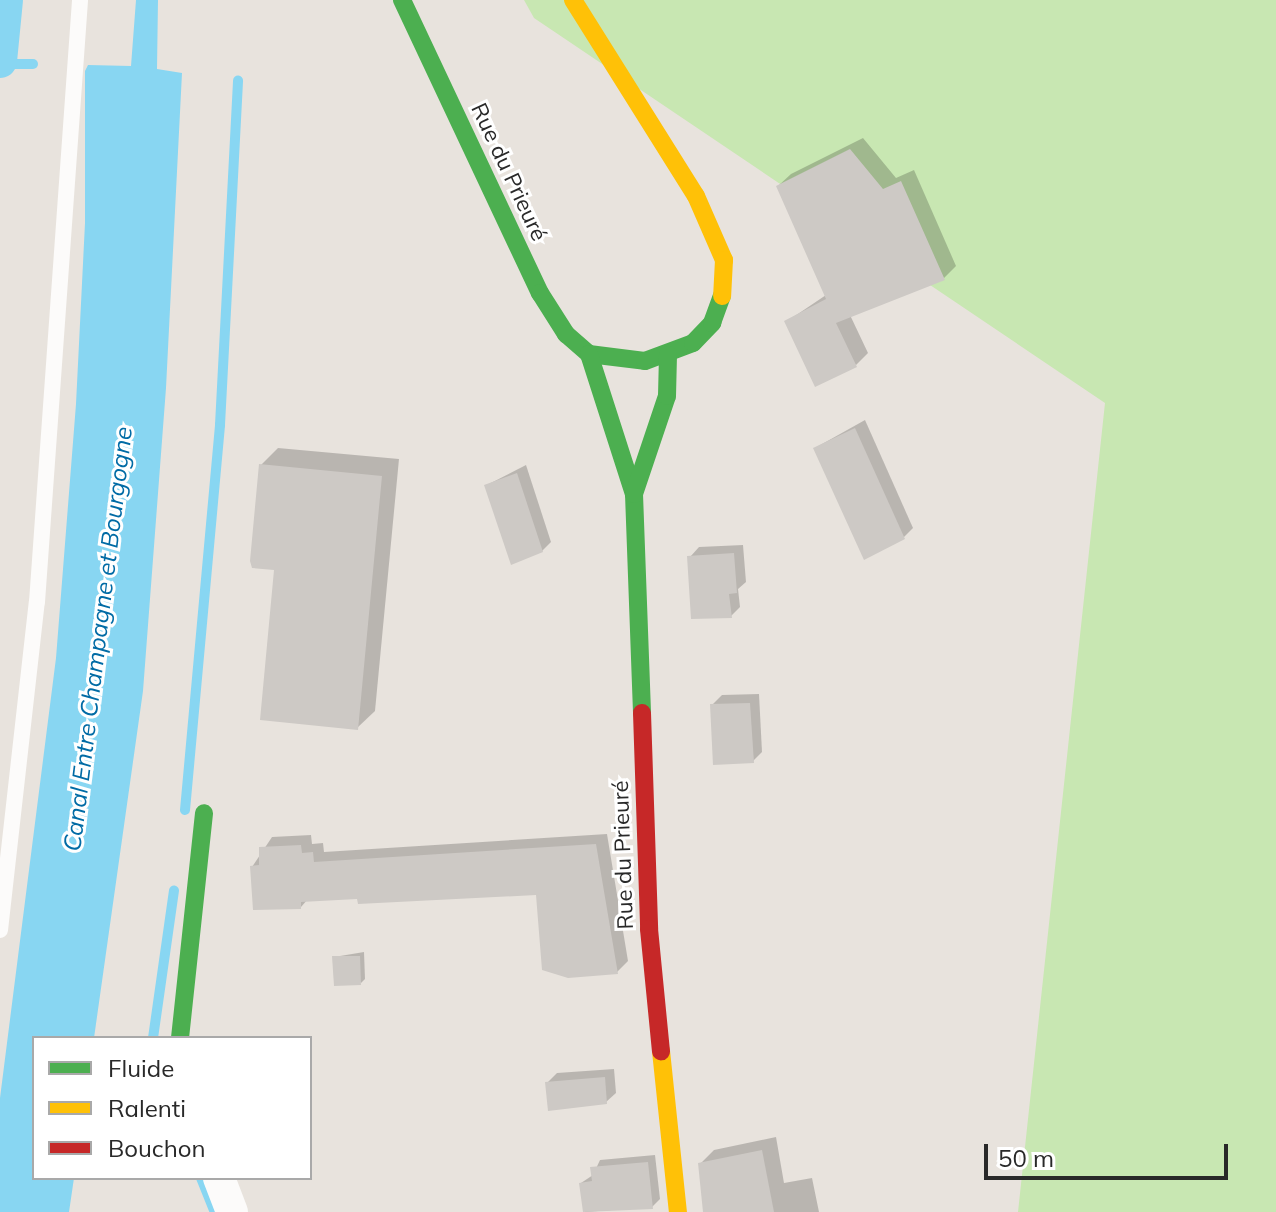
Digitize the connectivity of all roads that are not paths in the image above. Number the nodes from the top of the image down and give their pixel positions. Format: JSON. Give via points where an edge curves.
{"nodes":[{"id":1,"x":80,"y":0,"type":"edge"},
{"id":2,"x":402,"y":0,"type":"edge"},
{"id":3,"x":573,"y":0,"type":"edge"},
{"id":4,"x":589,"y":354,"type":"junction"},
{"id":5,"x":668,"y":355,"type":"junction"},
{"id":6,"x":634,"y":494,"type":"junction"},
{"id":7,"x":204,"y":813,"type":"dead end"},
{"id":8,"x":0,"y":930,"type":"edge"},
{"id":9,"x":180,"y":1036,"type":"edge"},
{"id":10,"x":220,"y":1180,"type":"edge"},
{"id":11,"x":232,"y":1212,"type":"edge"},
{"id":12,"x":678,"y":1212,"type":"edge"}],
"edges":[{"from":1,"to":8,"type":"lane","via":[[37,602]]},
{"from":2,"to":4,"type":"street","name":"Rue du Prieuré","via":[[540,293],[566,334]]},
{"from":3,"to":5,"type":"street","via":[[696,196],[724,260],[721,306],[693,343]]},
{"from":4,"to":5,"type":"street","via":[[645,361]]},
{"from":4,"to":6,"type":"street","name":"Rue du Prieuré"},
{"from":5,"to":6,"type":"street","name":"Rue du Prieuré","via":[[667,396]]},
{"from":6,"to":12,"type":"street","name":"Rue du Prieuré","via":[[649,929]]},
{"from":7,"to":9,"type":"street"},
{"from":10,"to":11,"type":"street"}]}
